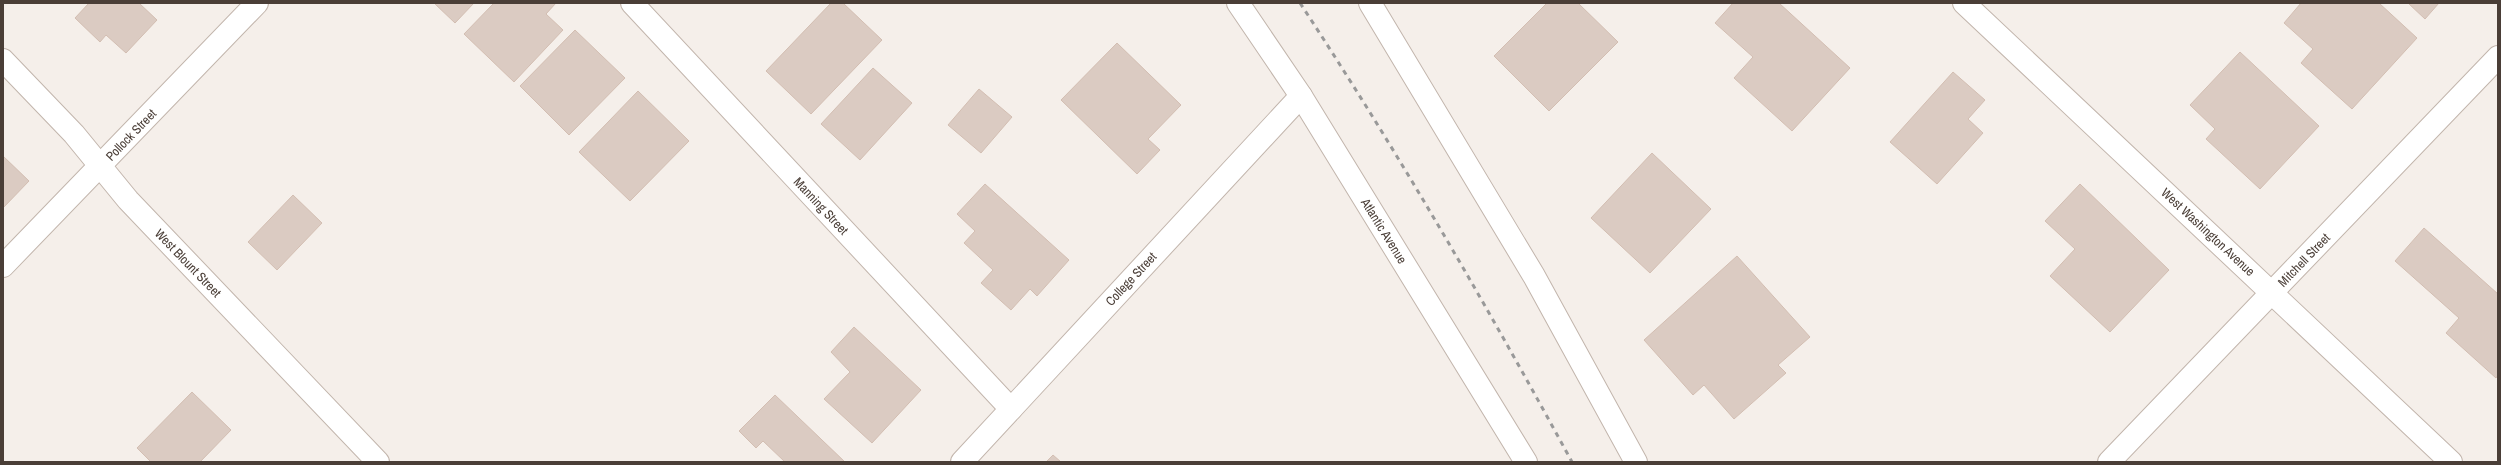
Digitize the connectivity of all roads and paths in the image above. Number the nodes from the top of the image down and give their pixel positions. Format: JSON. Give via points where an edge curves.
{"nodes":[{"id":1,"x":257,"y":3,"type":"edge"},
{"id":2,"x":632,"y":3,"type":"edge"},
{"id":3,"x":1238,"y":3,"type":"edge"},
{"id":4,"x":1964,"y":3,"type":"edge"},
{"id":5,"x":1379,"y":7,"type":"edge"},
{"id":6,"x":2498,"y":57,"type":"edge"},
{"id":7,"x":3,"y":60,"type":"edge"},
{"id":8,"x":1301,"y":96,"type":"junction"},
{"id":9,"x":101,"y":166,"type":"junction"},
{"id":10,"x":3,"y":266,"type":"edge"},
{"id":11,"x":2272,"y":293,"type":"junction"},
{"id":12,"x":1011,"y":409,"type":"junction"},
{"id":13,"x":378,"y":462,"type":"edge"},
{"id":14,"x":962,"y":462,"type":"edge"},
{"id":15,"x":1526,"y":462,"type":"edge"},
{"id":16,"x":1636,"y":462,"type":"edge"},
{"id":17,"x":2109,"y":462,"type":"edge"},
{"id":18,"x":2451,"y":462,"type":"edge"}],
"edges":[{"from":1,"to":9,"type":"street","name":"Pollock Street"},
{"from":2,"to":12,"type":"street","name":"Manning Street"},
{"from":3,"to":8,"type":"street","name":"Atlantic Avenue"},
{"from":4,"to":11,"type":"street","name":"West Washington Avenue"},
{"from":5,"to":16,"type":"street","via":[[1534,276]]},
{"from":6,"to":11,"type":"street","name":"Mitchell Street"},
{"from":7,"to":9,"type":"street","name":"West Blount Street"},
{"from":8,"to":12,"type":"street","name":"College Street"},
{"from":8,"to":15,"type":"street","name":"Atlantic Avenue"},
{"from":9,"to":10,"type":"street","name":"Pollock Street"},
{"from":9,"to":13,"type":"street","name":"West Blount Street","via":[[128,200]]},
{"from":11,"to":17,"type":"street","name":"Mitchell Street"},
{"from":11,"to":18,"type":"street","name":"West Washington Avenue"},
{"from":12,"to":14,"type":"street","name":"College Street"}]}
